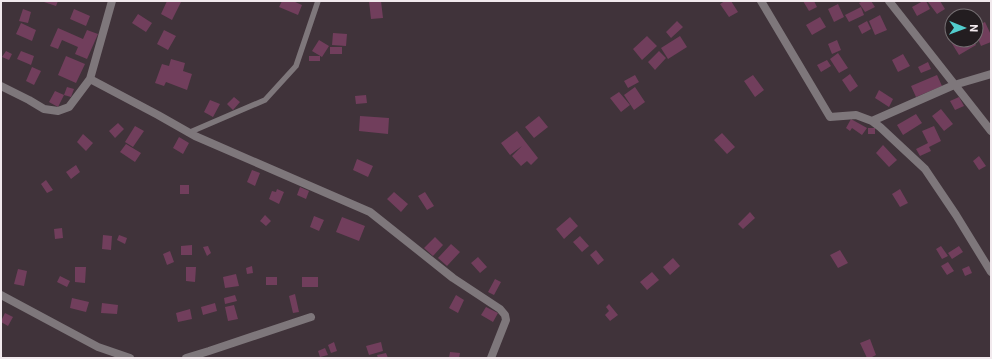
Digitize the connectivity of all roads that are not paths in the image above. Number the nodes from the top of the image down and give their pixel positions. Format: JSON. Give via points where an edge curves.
{"nodes":[{"id":1,"x":112,"y":1,"type":"edge"},
{"id":2,"x":318,"y":1,"type":"edge"},
{"id":3,"x":761,"y":1,"type":"edge"},
{"id":4,"x":889,"y":1,"type":"edge"},
{"id":5,"x":991,"y":74,"type":"edge"},
{"id":6,"x":90,"y":79,"type":"junction"},
{"id":7,"x":954,"y":85,"type":"junction"},
{"id":8,"x":1,"y":86,"type":"edge"},
{"id":9,"x":872,"y":121,"type":"junction"},
{"id":10,"x":991,"y":130,"type":"edge"},
{"id":11,"x":188,"y":133,"type":"junction"},
{"id":12,"x":991,"y":272,"type":"edge"},
{"id":13,"x":1,"y":295,"type":"edge"},
{"id":14,"x":311,"y":317,"type":"dead end"},
{"id":15,"x":130,"y":358,"type":"edge"},
{"id":16,"x":186,"y":358,"type":"edge"},
{"id":17,"x":492,"y":358,"type":"edge"}],
"edges":[{"from":1,"to":6,"type":"street"},
{"from":2,"to":11,"type":"lane","via":[[296,66],[265,100]]},
{"from":3,"to":9,"type":"street","via":[[830,117],[856,115]]},
{"from":4,"to":7,"type":"street"},
{"from":5,"to":7,"type":"street"},
{"from":6,"to":8,"type":"street","via":[[69,107],[58,111],[44,110]]},
{"from":6,"to":11,"type":"street"},
{"from":7,"to":9,"type":"street"},
{"from":7,"to":10,"type":"street"},
{"from":9,"to":12,"type":"street","via":[[925,169]]},
{"from":11,"to":17,"type":"street","via":[[370,212],[453,278],[500,309],[506,320]]},
{"from":13,"to":15,"type":"street","via":[[98,346]]},
{"from":14,"to":16,"type":"street"}]}
